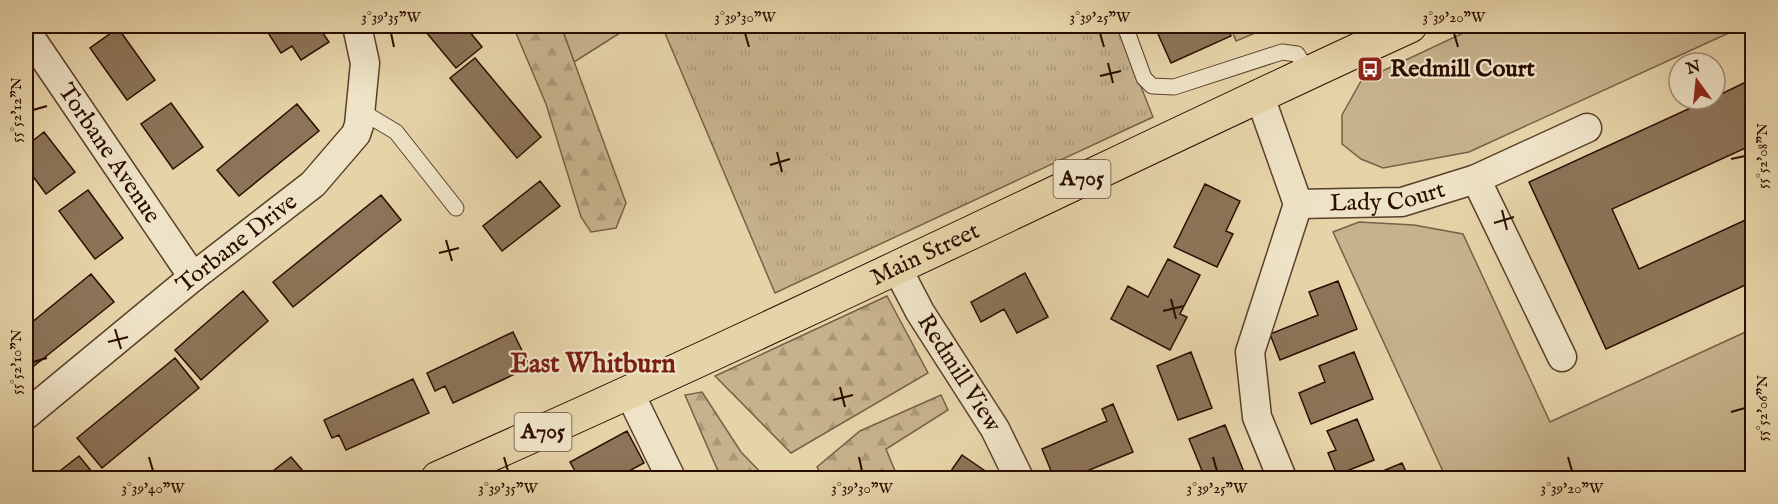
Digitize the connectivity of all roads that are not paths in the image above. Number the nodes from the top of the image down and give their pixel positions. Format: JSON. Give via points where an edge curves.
{"nodes":[{"id":1,"x":357,"y":26,"type":"edge"},
{"id":2,"x":1125,"y":26,"type":"edge"},
{"id":3,"x":1410,"y":26,"type":"edge"},
{"id":4,"x":26,"y":31,"type":"edge"},
{"id":5,"x":1308,"y":72,"type":"junction"},
{"id":6,"x":1259,"y":94,"type":"junction"},
{"id":7,"x":361,"y":111,"type":"junction"},
{"id":8,"x":1587,"y":128,"type":"dead end"},
{"id":9,"x":1476,"y":179,"type":"junction"},
{"id":10,"x":1298,"y":204,"type":"junction"},
{"id":11,"x":456,"y":208,"type":"dead end"},
{"id":12,"x":897,"y":268,"type":"junction"},
{"id":13,"x":193,"y":277,"type":"junction"},
{"id":14,"x":1563,"y":357,"type":"dead end"},
{"id":15,"x":638,"y":388,"type":"junction"},
{"id":16,"x":26,"y":415,"type":"edge"},
{"id":17,"x":438,"y":478,"type":"edge"},
{"id":18,"x":671,"y":478,"type":"edge"},
{"id":19,"x":1019,"y":478,"type":"edge"},
{"id":20,"x":1282,"y":478,"type":"edge"}],
"edges":[{"from":1,"to":7,"type":"street","name":"Torbane Drive","via":[[365,63]]},
{"from":2,"to":5,"type":"lane","via":[[1144,78],[1152,86],[1174,87],[1282,51],[1298,54]]},
{"from":3,"to":5,"type":"main road","name":"Main Street","number":"A705"},
{"from":4,"to":13,"type":"street","name":"Torbane Avenue"},
{"from":5,"to":6,"type":"main road","name":"Main Street","number":"A705"},
{"from":6,"to":10,"type":"street"},
{"from":6,"to":12,"type":"main road","name":"Main Street","number":"A705"},
{"from":7,"to":11,"type":"lane","via":[[396,132]]},
{"from":7,"to":13,"type":"street","name":"Torbane Drive","via":[[356,134],[312,184]]},
{"from":8,"to":9,"type":"street","name":"Lady Court"},
{"from":9,"to":10,"type":"street","name":"Lady Court","via":[[1402,202]]},
{"from":9,"to":14,"type":"street","name":"Lady Court"},
{"from":10,"to":20,"type":"street","via":[[1250,352],[1257,417]]},
{"from":12,"to":15,"type":"main road","name":"Main Street","number":"A705"},
{"from":12,"to":19,"type":"street","name":"Redmill View","via":[[920,312],[995,429]]},
{"from":13,"to":16,"type":"street","name":"Torbane Drive"},
{"from":15,"to":17,"type":"main road","name":"Main Street","number":"A705"},
{"from":15,"to":18,"type":"street"}]}
